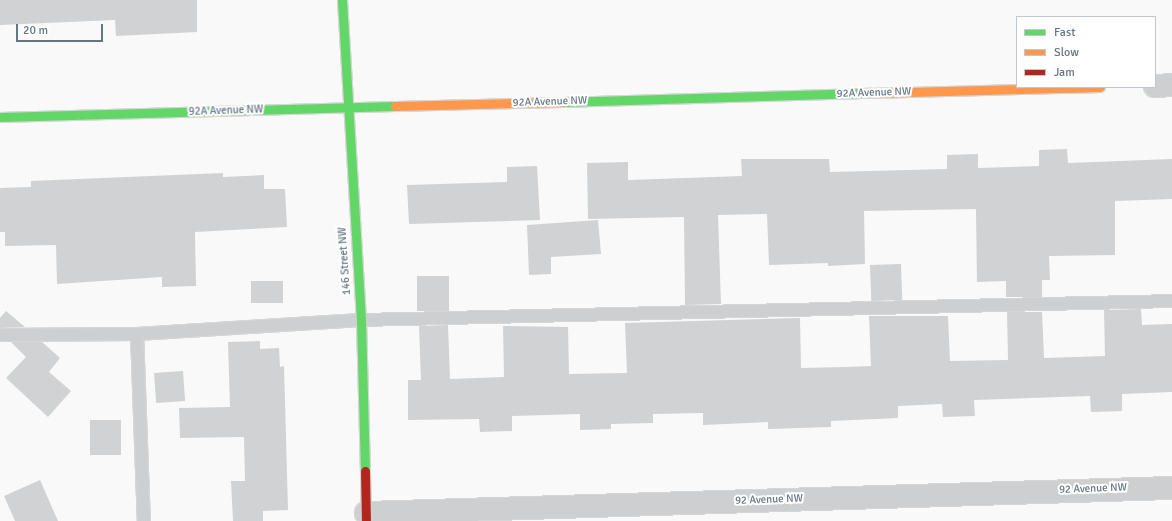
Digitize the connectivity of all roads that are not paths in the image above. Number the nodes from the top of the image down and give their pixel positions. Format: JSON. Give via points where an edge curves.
{"nodes":[{"id":1,"x":342,"y":0,"type":"edge"},
{"id":2,"x":1172,"y":85,"type":"edge"},
{"id":3,"x":1156,"y":86,"type":"edge"},
{"id":4,"x":1062,"y":88,"type":"edge"},
{"id":5,"x":347,"y":107,"type":"junction"},
{"id":6,"x":0,"y":118,"type":"edge"},
{"id":7,"x":1172,"y":301,"type":"edge"},
{"id":8,"x":361,"y":320,"type":"junction"},
{"id":9,"x":137,"y":334,"type":"junction"},
{"id":10,"x":0,"y":335,"type":"edge"},
{"id":11,"x":1172,"y":488,"type":"edge"},
{"id":12,"x":366,"y":517,"type":"edge"},
{"id":13,"x":144,"y":521,"type":"edge"}],
"edges":[{"from":1,"to":5,"type":"street","name":"146 Street NW"},
{"from":2,"to":3,"type":"street"},
{"from":4,"to":5,"type":"street","name":"92A Avenue NW"},
{"from":5,"to":6,"type":"street","name":"92A Avenue NW"},
{"from":5,"to":8,"type":"street","name":"146 Street NW"},
{"from":7,"to":8,"type":"lane"},
{"from":8,"to":9,"type":"lane"},
{"from":8,"to":12,"type":"street","name":"146 Street NW"},
{"from":9,"to":10,"type":"lane"},
{"from":9,"to":13,"type":"lane"},
{"from":11,"to":12,"type":"street","name":"92 Avenue NW"}]}
